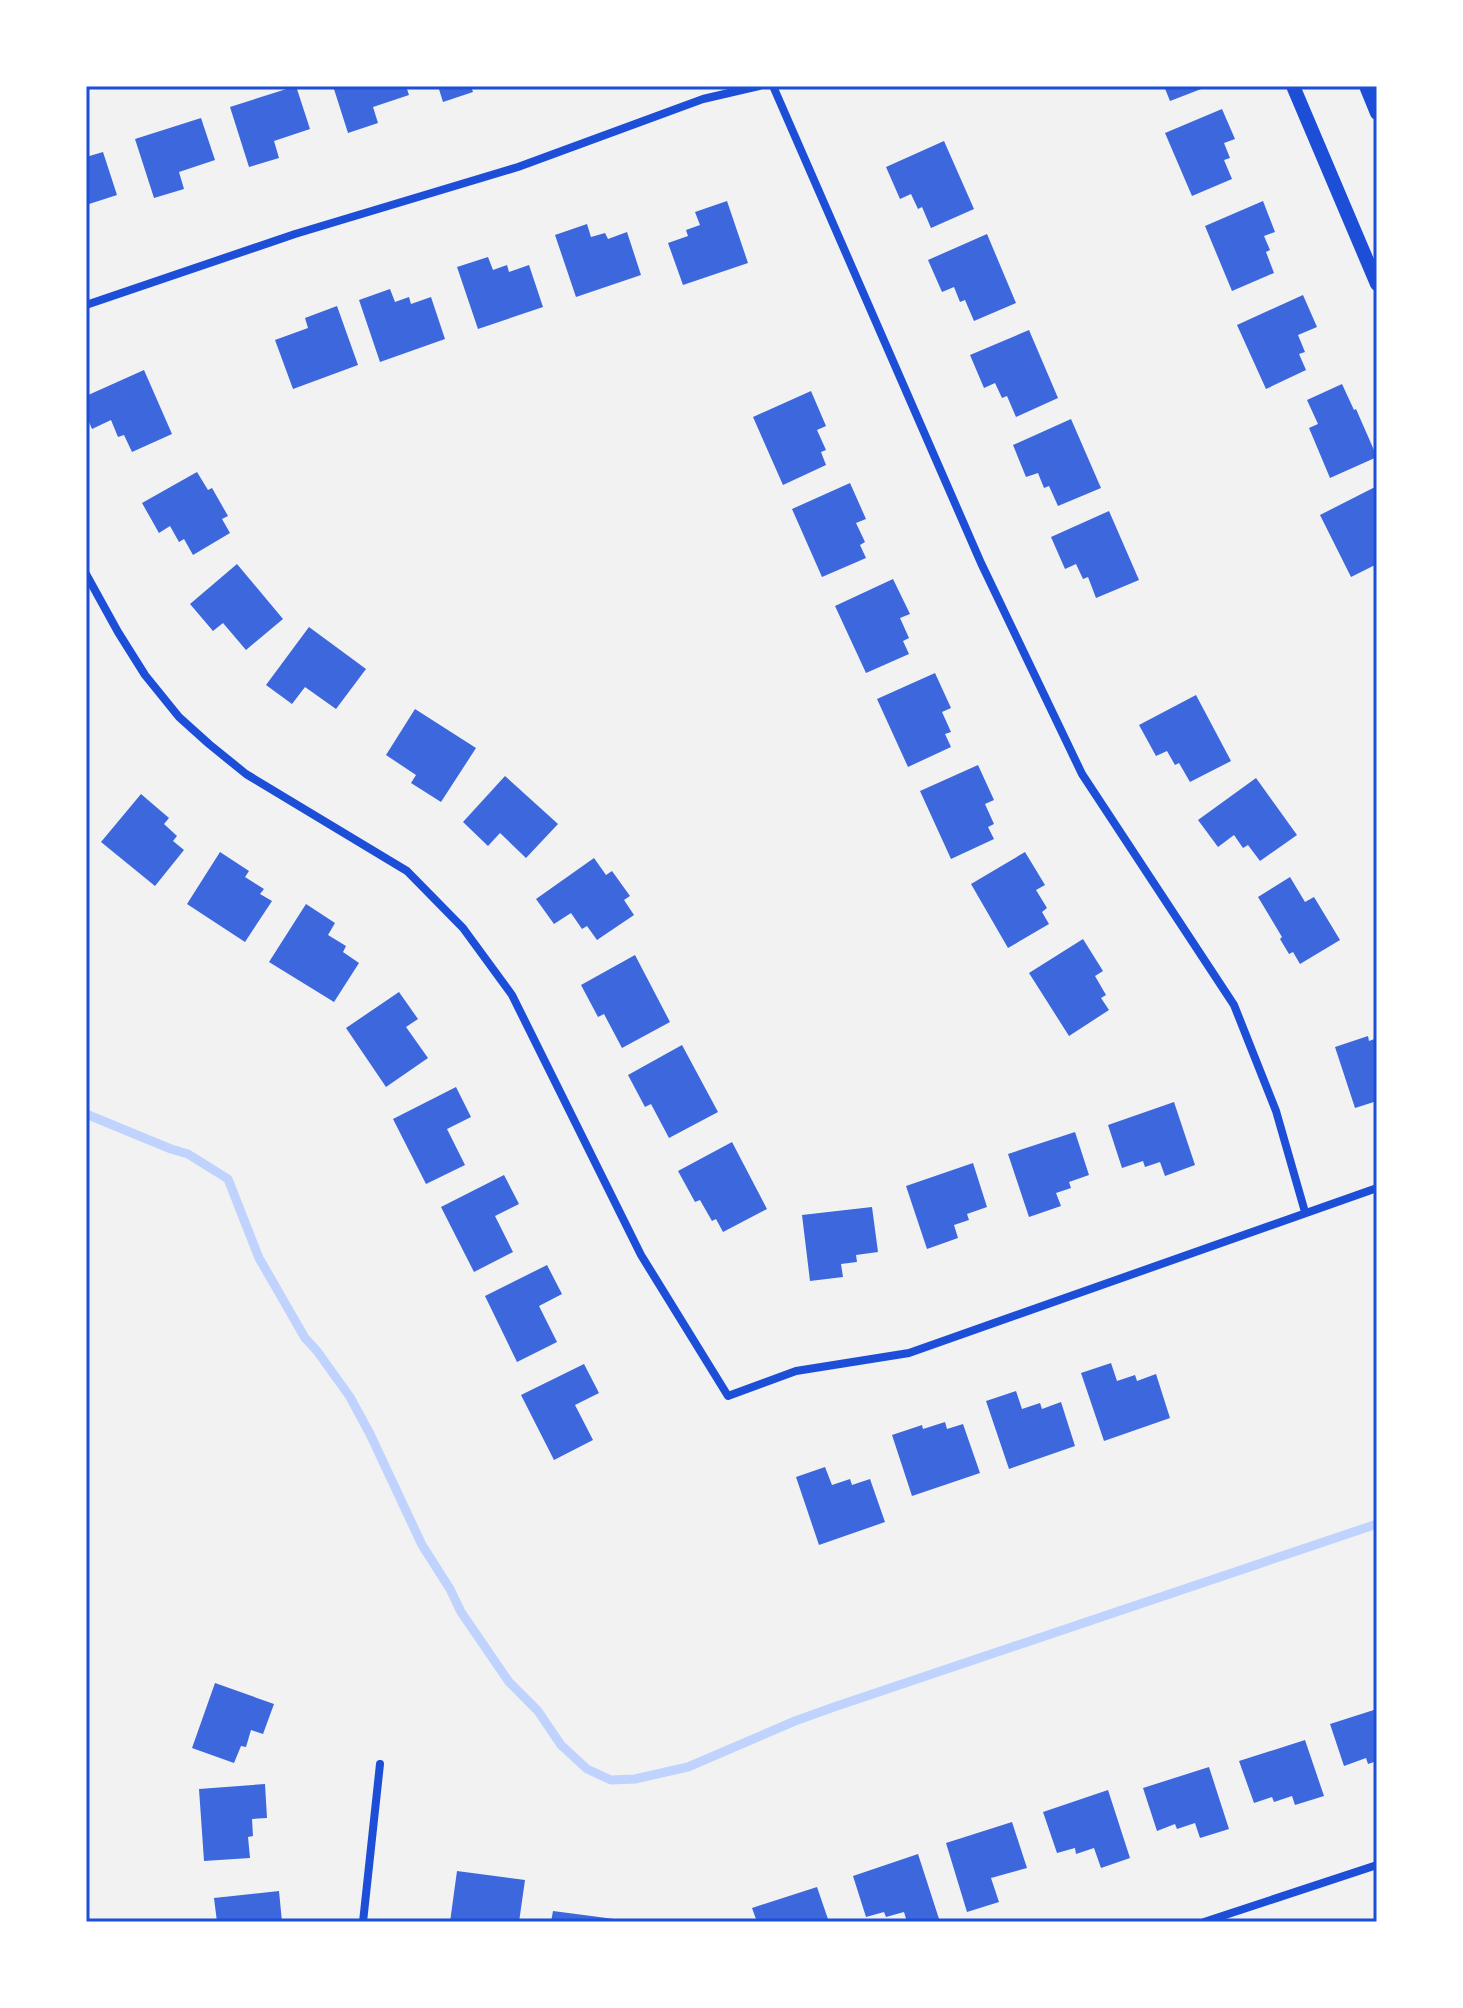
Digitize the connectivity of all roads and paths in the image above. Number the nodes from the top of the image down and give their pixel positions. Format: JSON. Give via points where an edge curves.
{"nodes":[{"id":1,"x":759,"y":86,"type":"edge"},
{"id":2,"x":773,"y":86,"type":"edge"},
{"id":3,"x":1293,"y":86,"type":"edge"},
{"id":4,"x":1366,"y":86,"type":"edge"},
{"id":5,"x":1377,"y":113,"type":"edge"},
{"id":6,"x":1377,"y":284,"type":"edge"},
{"id":7,"x":86,"y":305,"type":"edge"},
{"id":8,"x":86,"y":574,"type":"edge"},
{"id":9,"x":1377,"y":1188,"type":"edge"},
{"id":10,"x":1305,"y":1212,"type":"junction"},
{"id":11,"x":380,"y":1764,"type":"dead end"},
{"id":12,"x":1377,"y":1865,"type":"edge"},
{"id":13,"x":363,"y":1922,"type":"edge"},
{"id":14,"x":1204,"y":1922,"type":"edge"}],
"edges":[{"from":1,"to":7,"type":"street","via":[[703,99],[518,167],[295,234]]},
{"from":2,"to":10,"type":"street","via":[[981,563],[1082,774],[1234,1005],[1276,1111]]},
{"from":3,"to":6,"type":"street"},
{"from":4,"to":5,"type":"street"},
{"from":8,"to":10,"type":"street","via":[[145,675],[179,717],[246,774],[407,871],[463,928],[512,995],[641,1255],[728,1396],[796,1371],[909,1353]]},
{"from":9,"to":10,"type":"street"},
{"from":11,"to":13,"type":"street"},
{"from":12,"to":14,"type":"street"}]}
